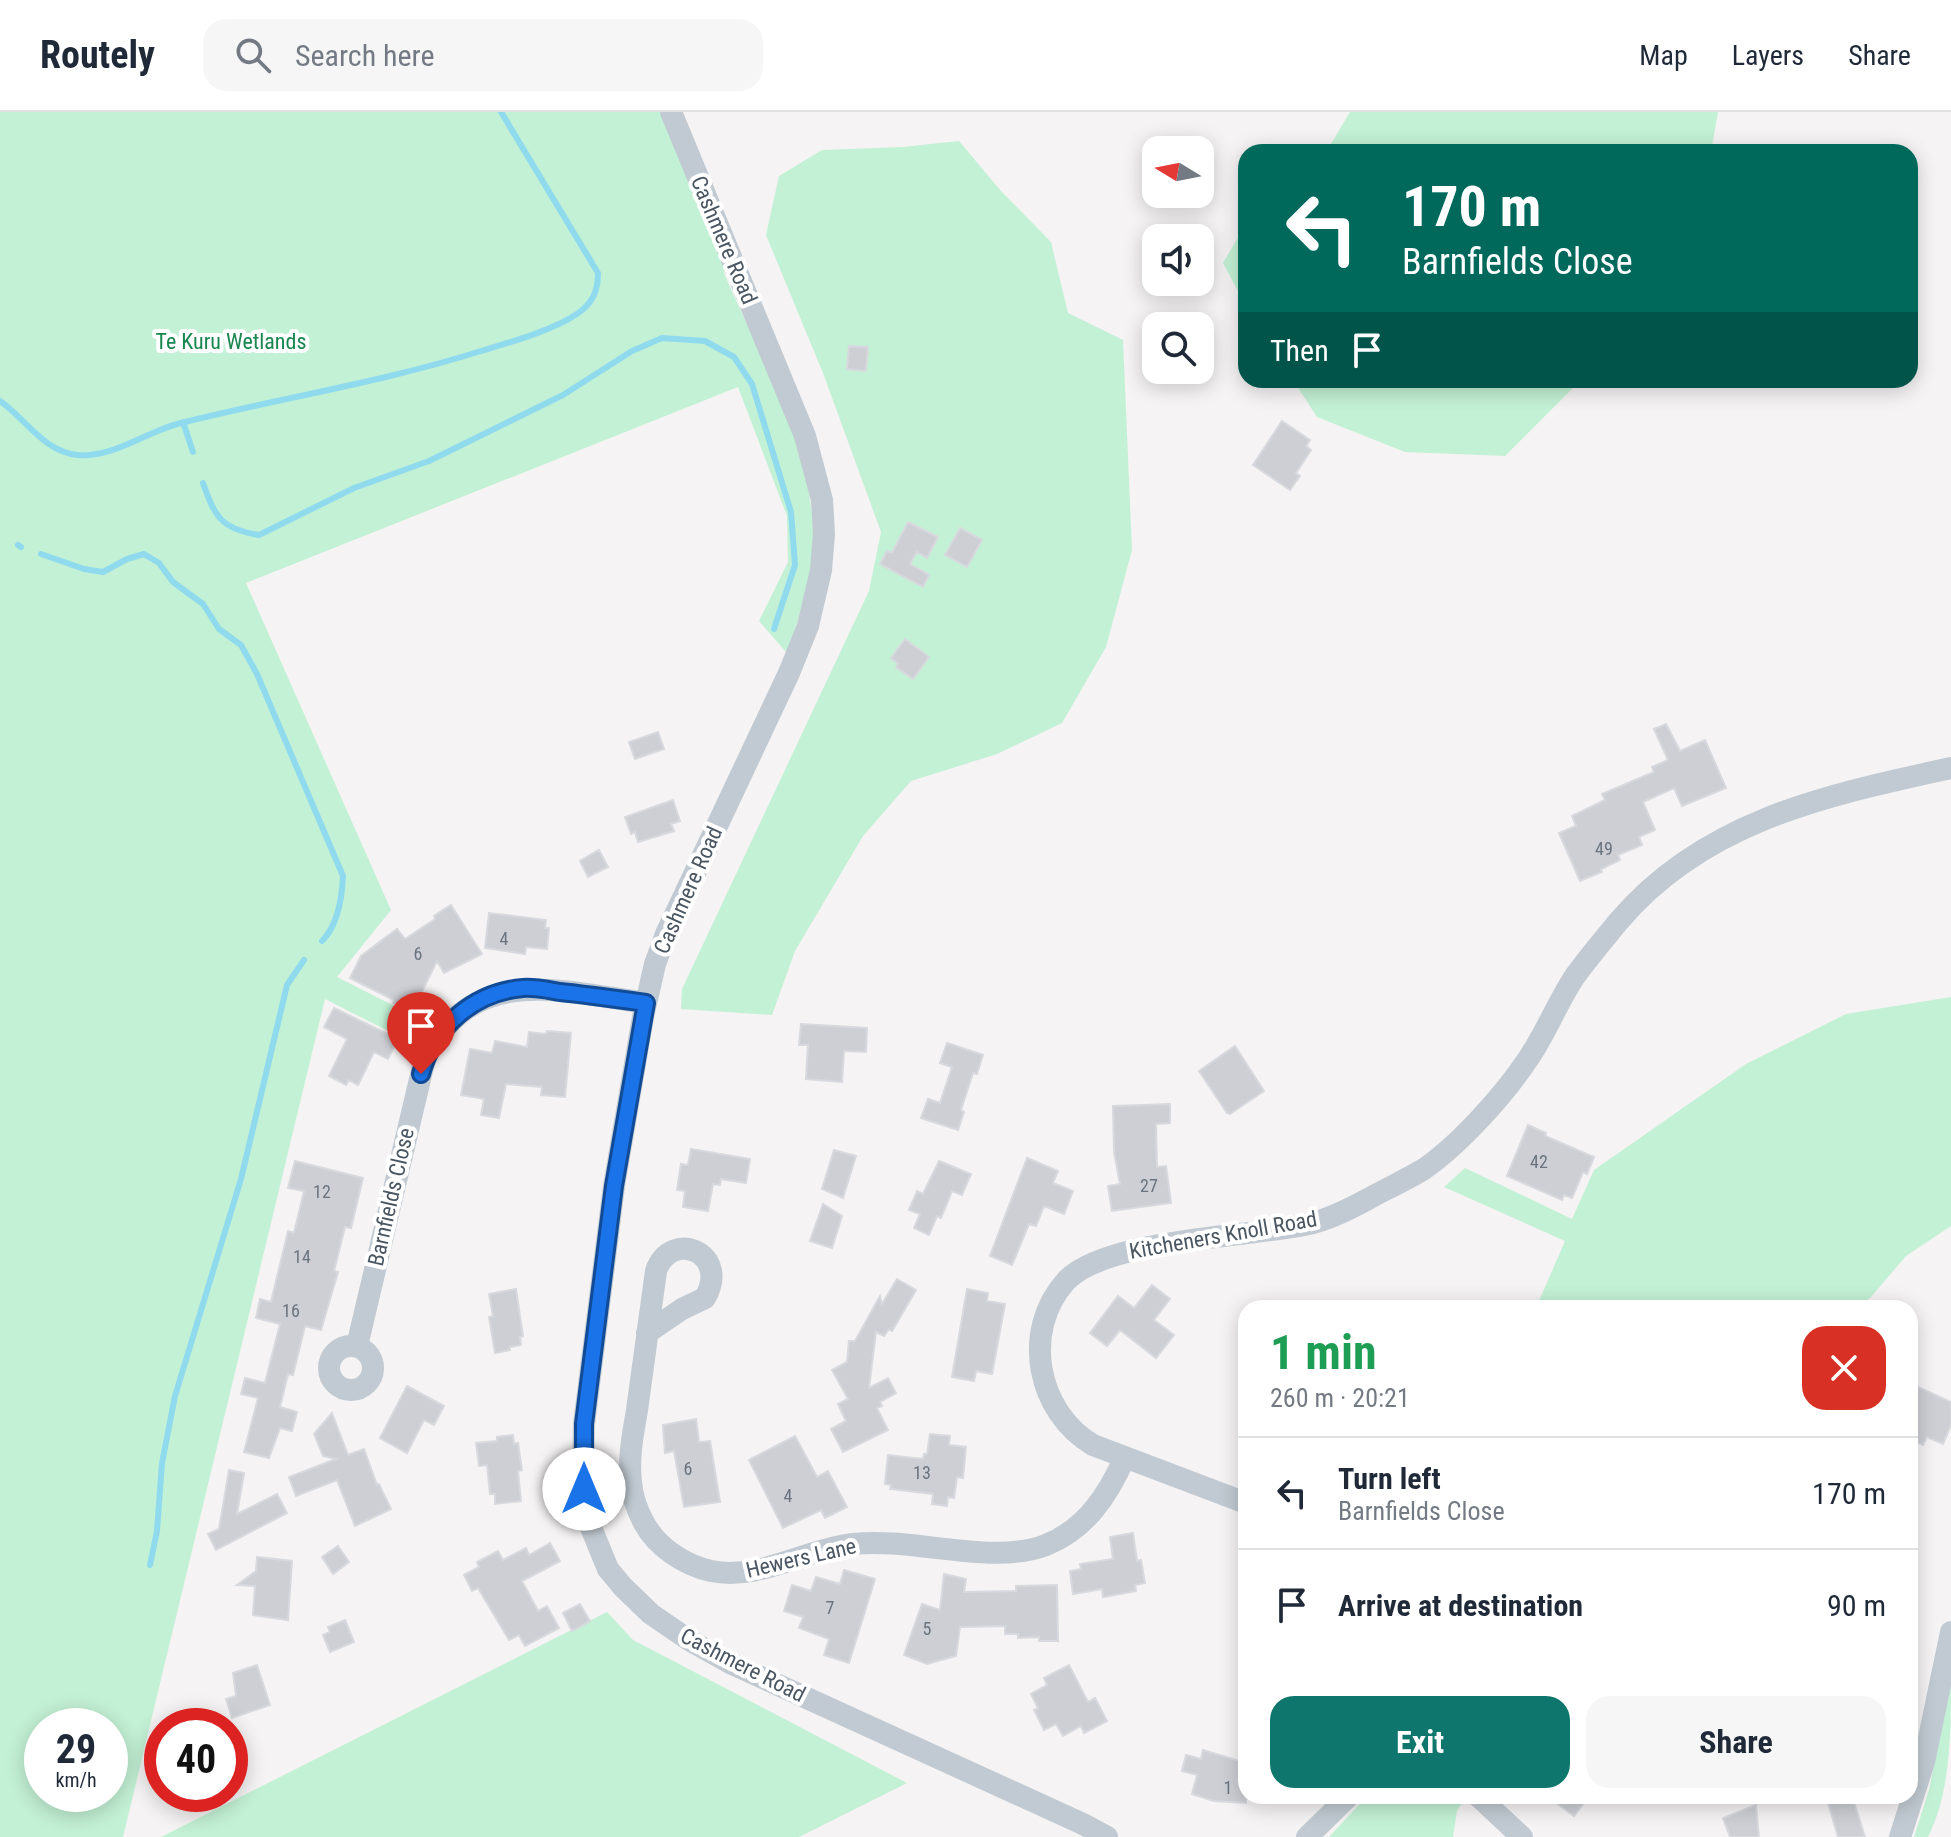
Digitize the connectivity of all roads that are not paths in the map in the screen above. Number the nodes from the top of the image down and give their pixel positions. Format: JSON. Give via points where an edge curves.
{"nodes":[{"id":1,"x":671,"y":112,"type":"edge"},
{"id":2,"x":1951,"y":768,"type":"edge"},
{"id":3,"x":646,"y":1003,"type":"junction"},
{"id":4,"x":647,"y":1333,"type":"dead end"},
{"id":5,"x":357,"y":1346,"type":"dead end"},
{"id":6,"x":1125,"y":1457,"type":"junction"},
{"id":7,"x":1238,"y":1500,"type":"edge"},
{"id":8,"x":1951,"y":1632,"type":"edge"},
{"id":9,"x":1918,"y":1785,"type":"edge"},
{"id":10,"x":1341,"y":1804,"type":"edge"},
{"id":11,"x":1487,"y":1804,"type":"edge"},
{"id":12,"x":1911,"y":1804,"type":"edge"},
{"id":13,"x":1107,"y":1837,"type":"edge"},
{"id":14,"x":1307,"y":1837,"type":"edge"},
{"id":15,"x":1522,"y":1837,"type":"edge"},
{"id":16,"x":1900,"y":1837,"type":"edge"}],
"edges":[{"from":1,"to":3,"type":"street","name":"Cashmere Road","via":[[805,436],[822,500],[824,534],[808,626],[666,934]]},
{"from":2,"to":6,"type":"street","name":"Kitcheners Knoll Road","via":[[1831,794],[1777,813],[1722,838],[1666,877],[1621,919],[1575,977],[1527,1060],[1471,1129],[1424,1169],[1350,1209],[1306,1225],[1111,1255],[1080,1269],[1046,1313],[1041,1373],[1056,1410],[1077,1436]]},
{"from":3,"to":5,"type":"street","name":"Barnfields Close","via":[[525,988],[486,998],[449,1023],[425,1058]]},
{"from":3,"to":13,"type":"street","name":"Cashmere Road","via":[[614,1186],[584,1424],[585,1503],[608,1569],[651,1614],[730,1663]]},
{"from":4,"to":6,"type":"street","name":"Hewers Lane","via":[[631,1456],[636,1505],[645,1525],[673,1555],[710,1571],[751,1571],[818,1550],[875,1542],[991,1552],[1045,1545],[1098,1507]]},
{"from":6,"to":7,"type":"street","name":"Kitcheners Knoll Road"},
{"from":8,"to":9,"type":"street"},
{"from":10,"to":14,"type":"street"},
{"from":11,"to":15,"type":"street"},
{"from":12,"to":16,"type":"street"}]}
